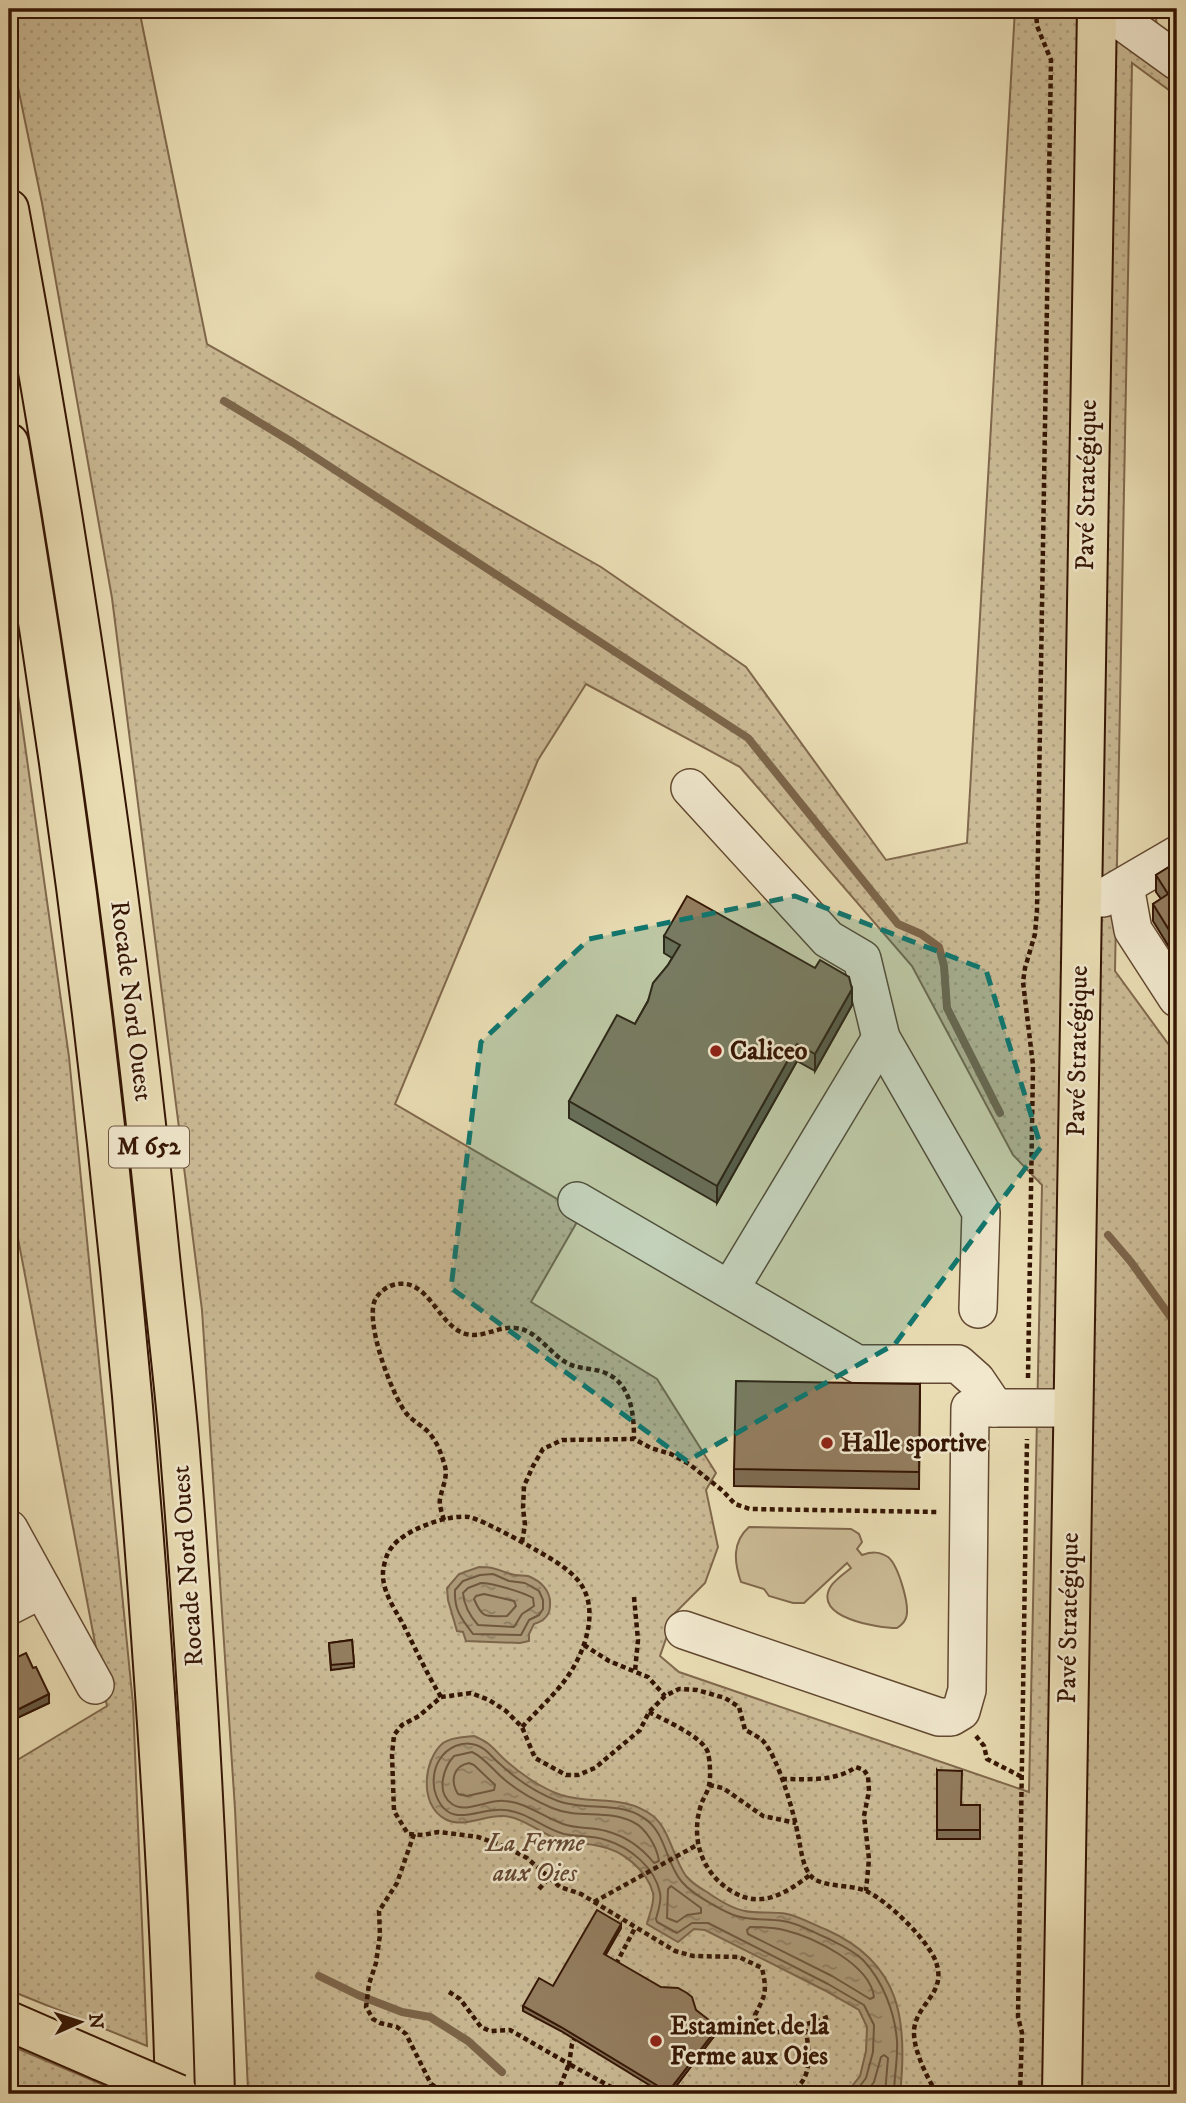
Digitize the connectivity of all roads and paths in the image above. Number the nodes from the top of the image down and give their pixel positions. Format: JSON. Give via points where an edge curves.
{"nodes":[{"id":1,"x":1036,"y":9,"type":"edge"},
{"id":2,"x":1097,"y":9,"type":"edge"},
{"id":3,"x":1105,"y":9,"type":"edge"},
{"id":4,"x":1177,"y":61,"type":"edge"},
{"id":5,"x":9,"y":209,"type":"edge"},
{"id":6,"x":9,"y":443,"type":"edge"},
{"id":7,"x":690,"y":788,"type":"dead end"},
{"id":8,"x":1177,"y":855,"type":"edge"},
{"id":9,"x":1125,"y":886,"type":"junction"},
{"id":10,"x":1081,"y":903,"type":"junction"},
{"id":11,"x":1177,"y":998,"type":"edge"},
{"id":12,"x":881,"y":1038,"type":"junction"},
{"id":13,"x":578,"y":1201,"type":"dead end"},
{"id":14,"x":730,"y":1289,"type":"junction"},
{"id":15,"x":978,"y":1308,"type":"dead end"},
{"id":16,"x":1012,"y":1408,"type":"junction"},
{"id":17,"x":1073,"y":1408,"type":"junction"},
{"id":18,"x":634,"y":1439,"type":"junction"},
{"id":19,"x":969,"y":1512,"type":"junction"},
{"id":20,"x":444,"y":1520,"type":"junction"},
{"id":21,"x":9,"y":1529,"type":"edge"},
{"id":22,"x":522,"y":1542,"type":"junction"},
{"id":23,"x":42,"y":1589,"type":"junction"},
{"id":24,"x":634,"y":1597,"type":"dead end"},
{"id":25,"x":9,"y":1606,"type":"edge"},
{"id":26,"x":684,"y":1630,"type":"dead end"},
{"id":27,"x":584,"y":1645,"type":"junction"},
{"id":28,"x":635,"y":1671,"type":"junction"},
{"id":29,"x":95,"y":1685,"type":"dead end"},
{"id":30,"x":665,"y":1696,"type":"junction"},
{"id":31,"x":441,"y":1697,"type":"junction"},
{"id":32,"x":961,"y":1711,"type":"junction"},
{"id":33,"x":649,"y":1712,"type":"junction"},
{"id":34,"x":522,"y":1727,"type":"junction"},
{"id":35,"x":1022,"y":1777,"type":"junction"},
{"id":36,"x":782,"y":1779,"type":"junction"},
{"id":37,"x":709,"y":1785,"type":"junction"},
{"id":38,"x":796,"y":1823,"type":"junction"},
{"id":39,"x":414,"y":1834,"type":"junction"},
{"id":40,"x":696,"y":1845,"type":"junction"},
{"id":41,"x":810,"y":1875,"type":"junction"},
{"id":42,"x":549,"y":1878,"type":"junction"},
{"id":43,"x":539,"y":1889,"type":"dead end"},
{"id":44,"x":866,"y":1891,"type":"junction"},
{"id":45,"x":594,"y":1902,"type":"junction"},
{"id":46,"x":635,"y":1928,"type":"junction"},
{"id":47,"x":610,"y":1975,"type":"edge"},
{"id":48,"x":449,"y":1992,"type":"dead end"},
{"id":49,"x":828,"y":2017,"type":"dead end"},
{"id":50,"x":9,"y":2021,"type":"edge"},
{"id":51,"x":804,"y":2024,"type":"junction"},
{"id":52,"x":578,"y":2033,"type":"edge"},
{"id":53,"x":569,"y":2064,"type":"junction"},
{"id":54,"x":176,"y":2094,"type":"edge"},
{"id":55,"x":215,"y":2094,"type":"edge"},
{"id":56,"x":447,"y":2094,"type":"edge"},
{"id":57,"x":557,"y":2094,"type":"edge"},
{"id":58,"x":624,"y":2094,"type":"edge"},
{"id":59,"x":778,"y":2094,"type":"edge"},
{"id":60,"x":937,"y":2094,"type":"edge"},
{"id":61,"x":1020,"y":2094,"type":"edge"},
{"id":62,"x":1062,"y":2094,"type":"edge"}],
"edges":[{"from":1,"to":16,"type":"path","via":[[1051,67],[1037,910],[1023,982],[1033,1065]]},
{"from":2,"to":10,"type":"main road","name":"Pavé Stratégique"},
{"from":3,"to":4,"type":"street"},
{"from":5,"to":55,"type":"main road","name":"Rocade Nord Ouest","number":"M 652","via":[[83,648],[142,1080],[181,1464],[198,1713]]},
{"from":6,"to":54,"type":"main road","name":"Rocade Nord Ouest","number":"M 652","via":[[71,844],[131,1372],[166,1850]]},
{"from":7,"to":12,"type":"street","via":[[828,939],[862,959]]},
{"from":8,"to":9,"type":"street"},
{"from":9,"to":10,"type":"street","via":[[1106,898]]},
{"from":9,"to":11,"type":"street","via":[[1133,930]]},
{"from":10,"to":17,"type":"main road","name":"Pavé Stratégique"},
{"from":12,"to":14,"type":"street"},
{"from":12,"to":15,"type":"street","via":[[981,1212]]},
{"from":13,"to":14,"type":"street"},
{"from":14,"to":16,"type":"street","via":[[858,1364],[958,1364]]},
{"from":16,"to":17,"type":"street"},
{"from":16,"to":19,"type":"street","via":[[970,1408]]},
{"from":16,"to":35,"type":"path"},
{"from":17,"to":62,"type":"main road","name":"Pavé Stratégique"},
{"from":18,"to":19,"type":"path","via":[[689,1464],[735,1504],[750,1509]]},
{"from":18,"to":20,"type":"path","via":[[629,1400],[614,1378],[568,1364],[518,1328],[474,1336],[461,1332],[415,1287],[400,1283],[386,1287],[375,1300],[374,1334],[406,1413],[430,1434],[446,1467],[440,1499]]},
{"from":18,"to":22,"type":"path","via":[[562,1440],[544,1449],[524,1486]]},
{"from":19,"to":32,"type":"street","via":[[967,1690]]},
{"from":20,"to":22,"type":"path","via":[[470,1517]]},
{"from":20,"to":31,"type":"path","via":[[398,1540],[384,1562],[383,1575],[386,1592]]},
{"from":21,"to":23,"type":"street"},
{"from":22,"to":27,"type":"path","via":[[577,1578],[587,1595],[590,1616]]},
{"from":23,"to":25,"type":"street"},
{"from":23,"to":29,"type":"street"},
{"from":24,"to":28,"type":"path"},
{"from":26,"to":32,"type":"street","via":[[939,1717]]},
{"from":27,"to":28,"type":"path"},
{"from":27,"to":34,"type":"path","via":[[563,1684]]},
{"from":28,"to":30,"type":"path","via":[[648,1677]]},
{"from":30,"to":33,"type":"path"},
{"from":30,"to":36,"type":"path","via":[[679,1689],[697,1690],[739,1707],[745,1730],[763,1742]]},
{"from":31,"to":34,"type":"path","via":[[471,1693],[506,1711]]},
{"from":31,"to":39,"type":"path","via":[[394,1735],[394,1811],[408,1834]]},
{"from":32,"to":35,"type":"path","via":[[988,1759]]},
{"from":33,"to":34,"type":"path","via":[[639,1730],[594,1768],[578,1775],[566,1775],[535,1758]]},
{"from":33,"to":37,"type":"path","via":[[703,1742],[709,1753]]},
{"from":35,"to":61,"type":"path"},
{"from":36,"to":38,"type":"path"},
{"from":36,"to":44,"type":"path","via":[[834,1777],[856,1767],[864,1770],[869,1791],[864,1816],[869,1860]]},
{"from":37,"to":38,"type":"path","via":[[723,1788],[763,1816]]},
{"from":37,"to":40,"type":"path","via":[[700,1805]]},
{"from":38,"to":41,"type":"path"},
{"from":39,"to":42,"type":"path","via":[[455,1833],[504,1846],[527,1858]]},
{"from":39,"to":56,"type":"path","via":[[397,1883],[379,1911],[380,1935],[366,2007],[373,2019],[406,2034],[431,2084]]},
{"from":40,"to":41,"type":"path","via":[[720,1884],[754,1900],[786,1893]]},
{"from":40,"to":45,"type":"path"},
{"from":41,"to":44,"type":"path","via":[[819,1882]]},
{"from":42,"to":43,"type":"path"},
{"from":42,"to":45,"type":"path"},
{"from":44,"to":60,"type":"path","via":[[900,1916],[929,1947],[936,1964],[939,1980],[914,2031]]},
{"from":45,"to":46,"type":"path"},
{"from":46,"to":47,"type":"path"},
{"from":46,"to":51,"type":"path","via":[[675,1951],[739,1957],[762,1968],[766,1986],[755,2015],[758,2025],[768,2032],[782,2032]]},
{"from":48,"to":53,"type":"path","via":[[460,1998],[481,2027],[510,2030]]},
{"from":49,"to":51,"type":"path"},
{"from":50,"to":54,"type":"main road","bridge":true},
{"from":51,"to":59,"type":"path","via":[[809,2046],[803,2081]]},
{"from":52,"to":53,"type":"path"},
{"from":53,"to":57,"type":"path"},
{"from":53,"to":58,"type":"path"}]}
